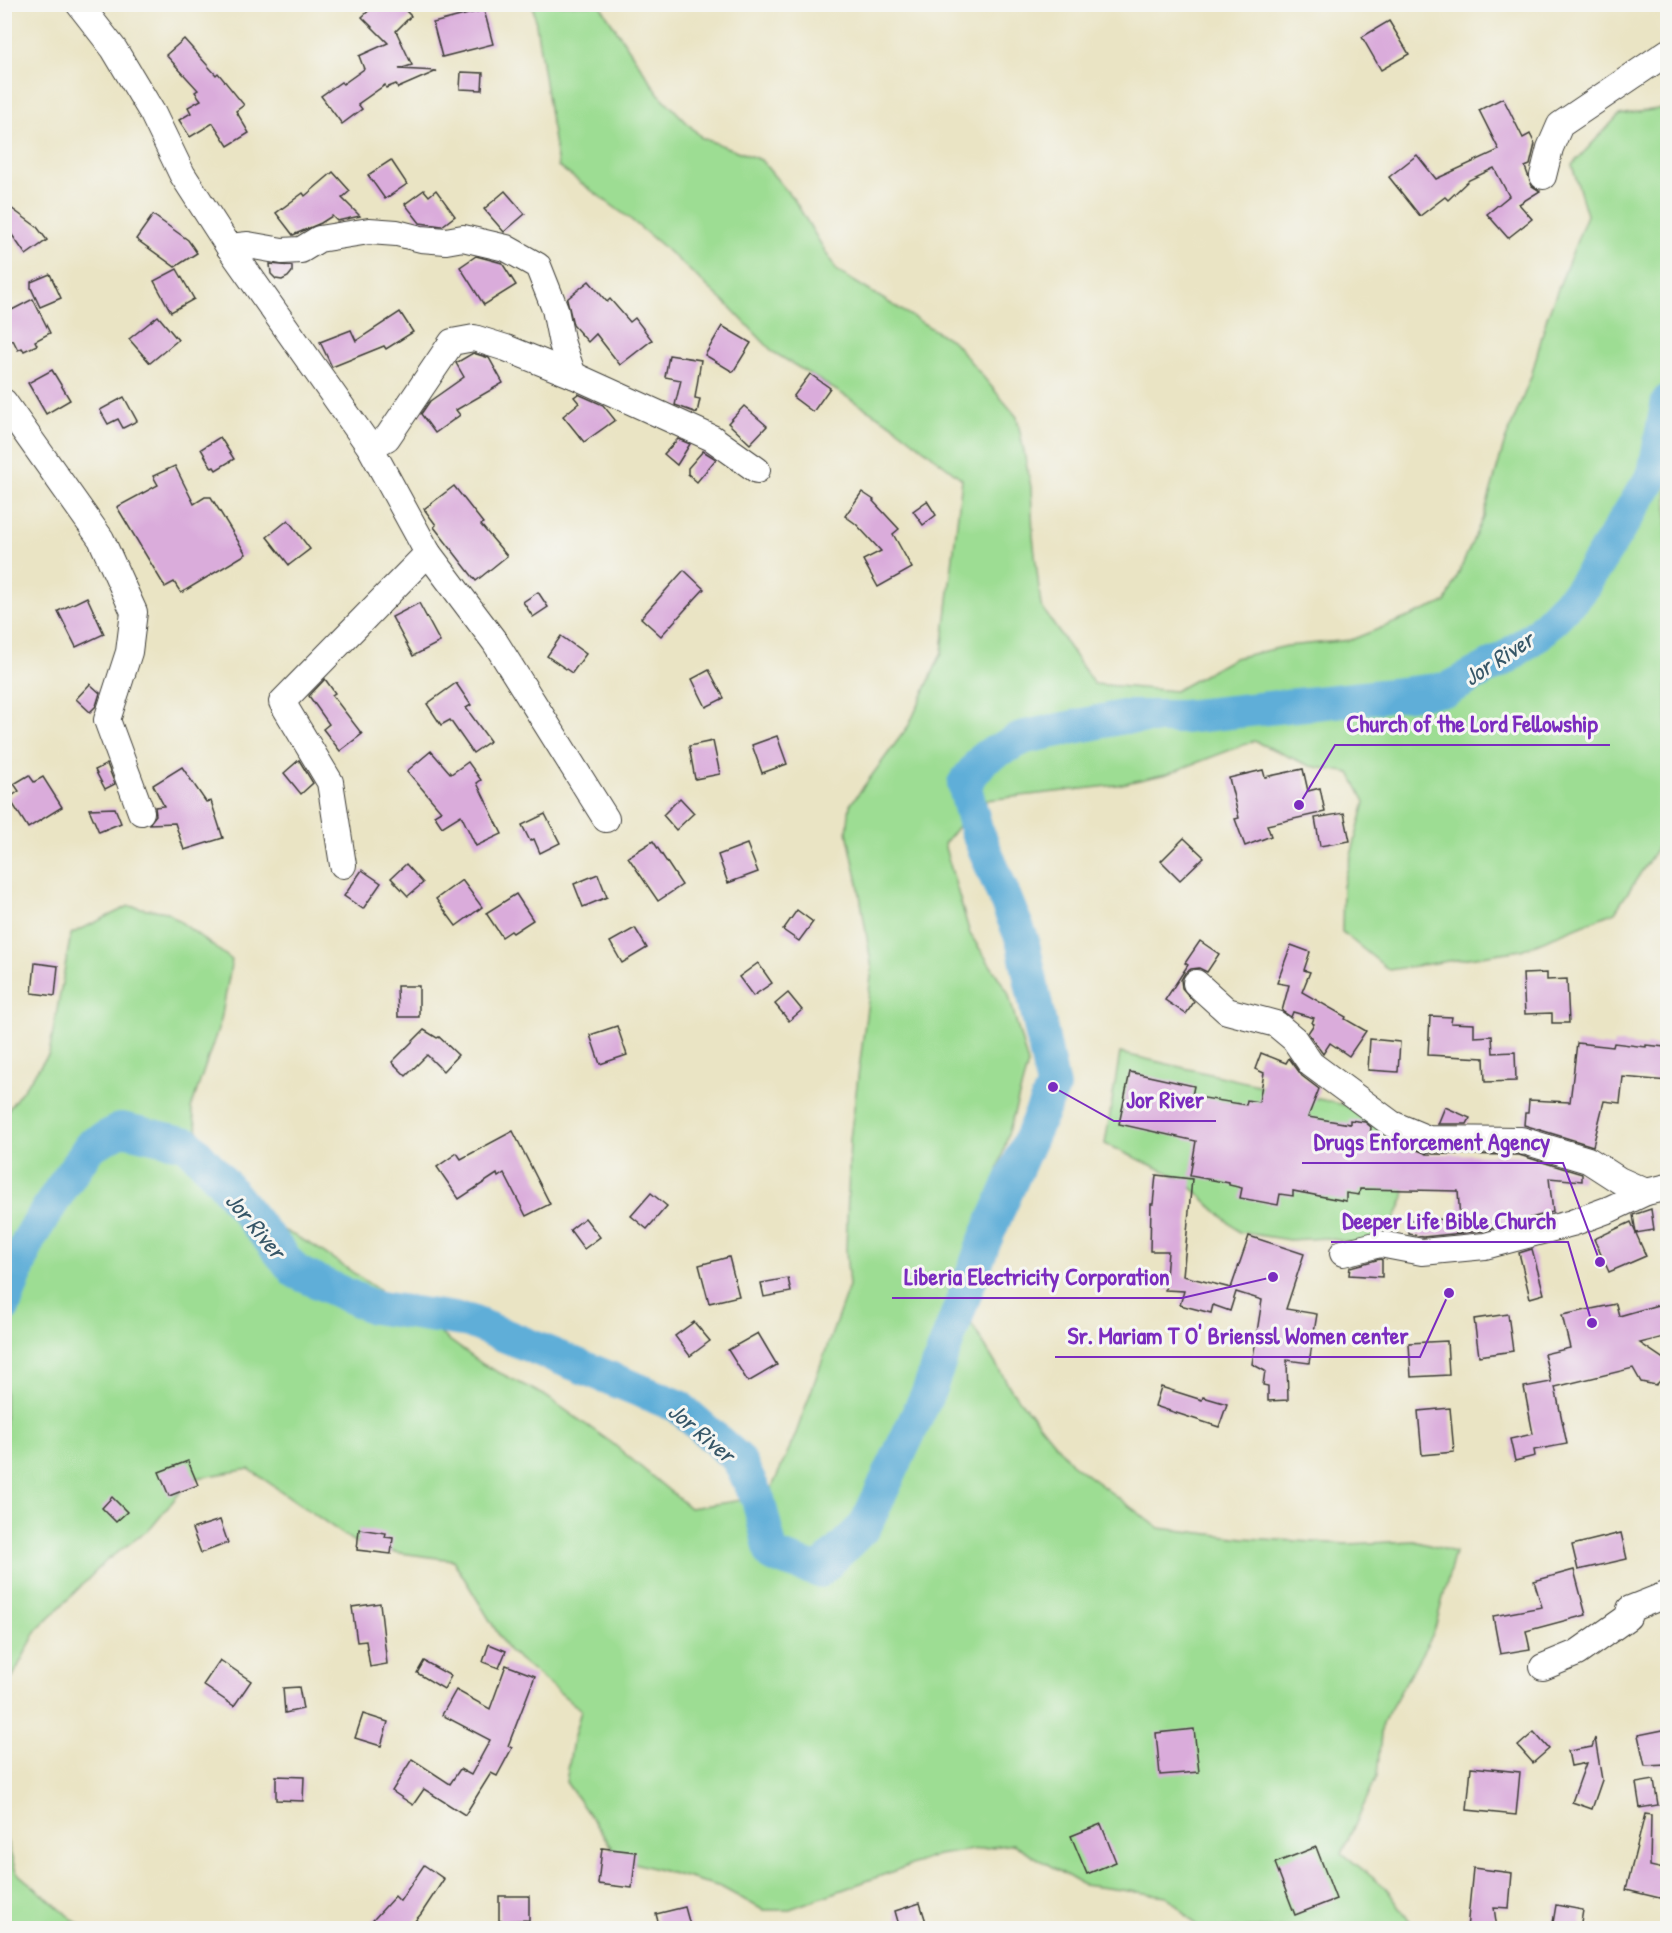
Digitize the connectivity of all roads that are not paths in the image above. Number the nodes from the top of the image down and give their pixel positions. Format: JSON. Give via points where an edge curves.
{"nodes":[{"id":1,"x":78,"y":4,"type":"edge"},
{"id":2,"x":1668,"y":52,"type":"edge"},
{"id":3,"x":1543,"y":176,"type":"dead end"},
{"id":4,"x":229,"y":247,"type":"junction"},
{"id":5,"x":573,"y":375,"type":"junction"},
{"id":6,"x":4,"y":402,"type":"edge"},
{"id":7,"x":370,"y":447,"type":"junction"},
{"id":8,"x":757,"y":470,"type":"dead end"},
{"id":9,"x":428,"y":553,"type":"junction"},
{"id":10,"x":141,"y":812,"type":"dead end"},
{"id":11,"x":606,"y":819,"type":"dead end"},
{"id":12,"x":343,"y":865,"type":"dead end"},
{"id":13,"x":1196,"y":983,"type":"dead end"},
{"id":14,"x":1657,"y":1189,"type":"edge"},
{"id":15,"x":1343,"y":1253,"type":"dead end"},
{"id":16,"x":1668,"y":1594,"type":"edge"},
{"id":17,"x":1543,"y":1667,"type":"dead end"}],
"edges":[{"from":1,"to":4,"type":"street","via":[[114,49],[153,114],[182,174]]},
{"from":2,"to":3,"type":"street","via":[[1560,125]]},
{"from":4,"to":5,"type":"street","via":[[301,250],[319,239],[369,231],[446,241],[463,238],[506,248],[538,266],[555,309]]},
{"from":4,"to":7,"type":"street"},
{"from":5,"to":7,"type":"street","via":[[474,338],[452,342],[387,438]]},
{"from":5,"to":8,"type":"street","via":[[712,438]]},
{"from":6,"to":10,"type":"street","via":[[101,539],[134,612],[129,652],[107,720]]},
{"from":7,"to":9,"type":"street"},
{"from":9,"to":11,"type":"street","via":[[495,642]]},
{"from":9,"to":12,"type":"street","via":[[282,702],[330,782]]},
{"from":13,"to":14,"type":"street","via":[[1227,1011],[1276,1024],[1294,1039],[1311,1064],[1392,1124],[1428,1138],[1521,1140],[1588,1160],[1619,1180]]},
{"from":14,"to":15,"type":"street","via":[[1572,1223],[1485,1246],[1422,1252],[1380,1244]]},
{"from":16,"to":17,"type":"street","via":[[1630,1609],[1628,1617],[1577,1653]]}]}
